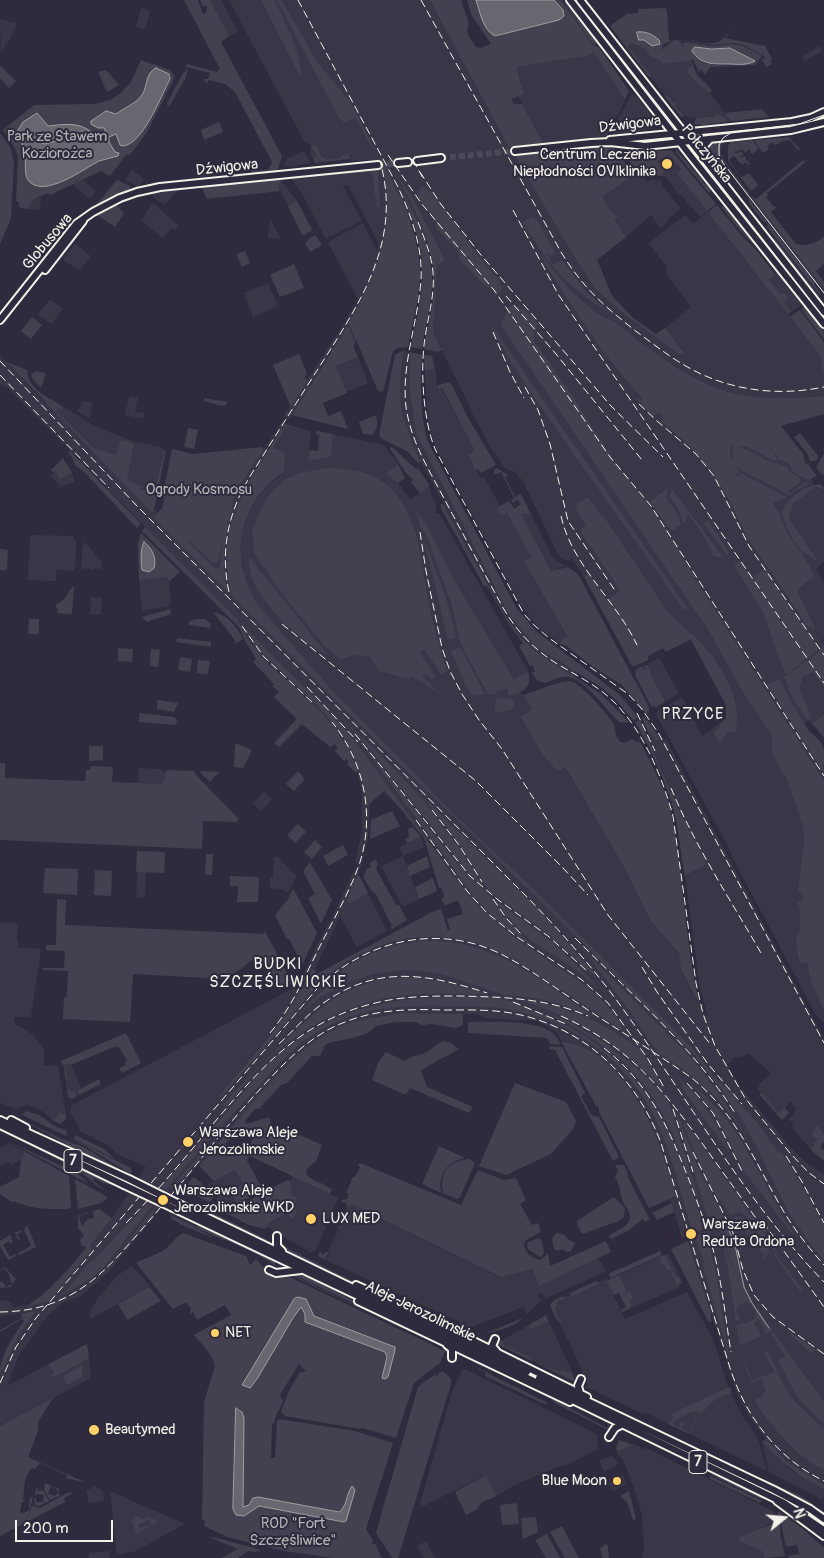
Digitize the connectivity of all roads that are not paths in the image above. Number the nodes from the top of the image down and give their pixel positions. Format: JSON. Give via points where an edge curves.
{"nodes":[{"id":1,"x":570,"y":0,"type":"edge"},
{"id":2,"x":580,"y":0,"type":"edge"},
{"id":3,"x":824,"y":112,"type":"edge"},
{"id":4,"x":824,"y":122,"type":"edge"},
{"id":5,"x":683,"y":132,"type":"junction"},
{"id":6,"x":672,"y":133,"type":"junction"},
{"id":7,"x":711,"y":138,"type":"junction"},
{"id":8,"x":689,"y":140,"type":"junction"},
{"id":9,"x":679,"y":142,"type":"junction"},
{"id":10,"x":591,"y":143,"type":"junction"},
{"id":11,"x":515,"y":151,"type":"tunnel mouth"},
{"id":12,"x":441,"y":158,"type":"tunnel mouth"},
{"id":13,"x":418,"y":161,"type":"dead end"},
{"id":14,"x":706,"y":161,"type":"junction"},
{"id":15,"x":408,"y":162,"type":"dead end"},
{"id":16,"x":398,"y":163,"type":"tunnel mouth"},
{"id":17,"x":378,"y":165,"type":"tunnel mouth"},
{"id":18,"x":728,"y":189,"type":"junction"},
{"id":19,"x":722,"y":194,"type":"junction"},
{"id":20,"x":85,"y":217,"type":"junction"},
{"id":21,"x":824,"y":312,"type":"edge"},
{"id":22,"x":0,"y":320,"type":"edge"},
{"id":23,"x":824,"y":324,"type":"edge"},
{"id":24,"x":0,"y":325,"type":"edge"},
{"id":25,"x":18,"y":1118,"type":"dead end"},
{"id":26,"x":0,"y":1120,"type":"edge"},
{"id":27,"x":11,"y":1120,"type":"dead end"},
{"id":28,"x":0,"y":1125,"type":"edge"},
{"id":29,"x":21,"y":1125,"type":"junction"},
{"id":30,"x":0,"y":1129,"type":"edge"},
{"id":31,"x":22,"y":1137,"type":"junction"},
{"id":32,"x":39,"y":1137,"type":"junction"},
{"id":33,"x":175,"y":1206,"type":"junction"},
{"id":34,"x":256,"y":1240,"type":"junction"},
{"id":35,"x":265,"y":1253,"type":"junction"},
{"id":36,"x":289,"y":1256,"type":"junction"},
{"id":37,"x":301,"y":1270,"type":"junction"},
{"id":38,"x":329,"y":1275,"type":"junction"},
{"id":39,"x":318,"y":1278,"type":"junction"},
{"id":40,"x":399,"y":1313,"type":"junction"},
{"id":41,"x":494,"y":1339,"type":"dead end"},
{"id":42,"x":447,"y":1344,"type":"junction"},
{"id":43,"x":498,"y":1353,"type":"junction"},
{"id":44,"x":452,"y":1358,"type":"dead end"},
{"id":45,"x":537,"y":1379,"type":"junction"},
{"id":46,"x":581,"y":1379,"type":"dead end"},
{"id":47,"x":580,"y":1393,"type":"junction"},
{"id":48,"x":590,"y":1409,"type":"junction"},
{"id":49,"x":604,"y":1410,"type":"junction"},
{"id":50,"x":610,"y":1418,"type":"junction"},
{"id":51,"x":623,"y":1424,"type":"junction"},
{"id":52,"x":774,"y":1499,"type":"junction"},
{"id":53,"x":795,"y":1501,"type":"junction"},
{"id":54,"x":824,"y":1519,"type":"edge"},
{"id":55,"x":824,"y":1525,"type":"edge"},
{"id":56,"x":812,"y":1528,"type":"junction"},
{"id":57,"x":824,"y":1530,"type":"edge"},
{"id":58,"x":824,"y":1536,"type":"edge"},
{"id":59,"x":824,"y":1541,"type":"edge"}],
"edges":[{"from":1,"to":6,"type":"main road","name":"Połczyńska"},
{"from":2,"to":5,"type":"main road","name":"Połczyńska"},
{"from":3,"to":5,"type":"main road","name":"Dźwigowa","via":[[792,122]]},
{"from":4,"to":7,"type":"main road","name":"Dźwigowa","via":[[797,129]]},
{"from":5,"to":6,"type":"main road","name":"Dźwigowa"},
{"from":5,"to":8,"type":"main road","name":"Połczyńska"},
{"from":6,"to":9,"type":"main road","name":"Połczyńska"},
{"from":6,"to":10,"type":"main road","name":"Dźwigowa"},
{"from":7,"to":8,"type":"main road","name":"Dźwigowa"},
{"from":7,"to":14,"type":"main road","via":[[702,148]]},
{"from":8,"to":9,"type":"main road","name":"Dźwigowa"},
{"from":8,"to":14,"type":"main road","name":"Połczyńska"},
{"from":9,"to":10,"type":"main road","name":"Dźwigowa","via":[[645,146]]},
{"from":9,"to":19,"type":"main road","name":"Połczyńska"},
{"from":10,"to":11,"type":"main road","name":"Dźwigowa"},
{"from":12,"to":13,"type":"main road"},
{"from":14,"to":18,"type":"main road","name":"Połczyńska"},
{"from":15,"to":16,"type":"main road"},
{"from":17,"to":20,"type":"main road","name":"Dźwigowa","via":[[150,189],[120,198]]},
{"from":18,"to":19,"type":"main road"},
{"from":18,"to":21,"type":"main road","name":"Połczyńska"},
{"from":19,"to":23,"type":"main road","name":"Połczyńska"},
{"from":20,"to":22,"type":"main road","name":"Globusowa"},
{"from":20,"to":24,"type":"main road","name":"Globusowa","via":[[78,230]]},
{"from":25,"to":29,"type":"main road"},
{"from":26,"to":32,"type":"main road","name":"Aleje Jerozolimskie","number":"7"},
{"from":27,"to":29,"type":"main road"},
{"from":28,"to":31,"type":"main road","name":"Aleje Jerozolimskie","number":"7"},
{"from":29,"to":32,"type":"main road"},
{"from":30,"to":31,"type":"main road"},
{"from":31,"to":33,"type":"main road","name":"Aleje Jerozolimskie","number":"7","bridge":true},
{"from":32,"to":33,"type":"main road","name":"Aleje Jerozolimskie","number":"7","bridge":true,"via":[[129,1179]]},
{"from":33,"to":34,"type":"main road","name":"Aleje Jerozolimskie","number":"7"},
{"from":33,"to":35,"type":"main road","name":"Aleje Jerozolimskie","number":"7"},
{"from":34,"to":36,"type":"main road","name":"Aleje Jerozolimskie","number":"7"},
{"from":34,"to":36,"type":"main road","via":[[270,1242],[277,1236],[276,1246]]},
{"from":35,"to":37,"type":"main road","name":"Aleje Jerozolimskie","number":"7"},
{"from":35,"to":37,"type":"main road","via":[[276,1262],[276,1268],[269,1270],[272,1272]]},
{"from":36,"to":38,"type":"main road","name":"Aleje Jerozolimskie","number":"7"},
{"from":37,"to":39,"type":"main road","name":"Aleje Jerozolimskie","number":"7"},
{"from":38,"to":40,"type":"main road","name":"Aleje Jerozolimskie","number":"7"},
{"from":38,"to":43,"type":"main road","via":[[364,1288]]},
{"from":39,"to":40,"type":"main road","name":"Aleje Jerozolimskie","number":"7"},
{"from":39,"to":42,"type":"main road"},
{"from":40,"to":45,"type":"main road","name":"Aleje Jerozolimskie","number":"7"},
{"from":41,"to":43,"type":"main road","via":[[493,1347]]},
{"from":42,"to":44,"type":"main road","via":[[452,1349]]},
{"from":42,"to":48,"type":"main road"},
{"from":43,"to":47,"type":"main road"},
{"from":45,"to":48,"type":"main road","name":"Aleje Jerozolimskie","number":"7"},
{"from":45,"to":49,"type":"main road","name":"Aleje Jerozolimskie","number":"7"},
{"from":46,"to":47,"type":"main road"},
{"from":47,"to":49,"type":"main road","via":[[600,1404]]},
{"from":48,"to":50,"type":"main road","name":"Aleje Jerozolimskie","number":"7"},
{"from":49,"to":53,"type":"main road","name":"Aleje Jerozolimskie","number":"7"},
{"from":50,"to":51,"type":"main road","name":"Aleje Jerozolimskie","number":"7"},
{"from":50,"to":51,"type":"main road","via":[[613,1425],[611,1434]]},
{"from":51,"to":52,"type":"main road","name":"Aleje Jerozolimskie","number":"7"},
{"from":52,"to":56,"type":"main road","number":"7"},
{"from":52,"to":57,"type":"main road","name":"Aleje Jerozolimskie"},
{"from":53,"to":54,"type":"main road","name":"Aleje Jerozolimskie","number":"7"},
{"from":53,"to":55,"type":"main road","name":"Aleje Jerozolimskie"},
{"from":56,"to":58,"type":"main road","number":"7"},
{"from":56,"to":59,"type":"main road"}]}
